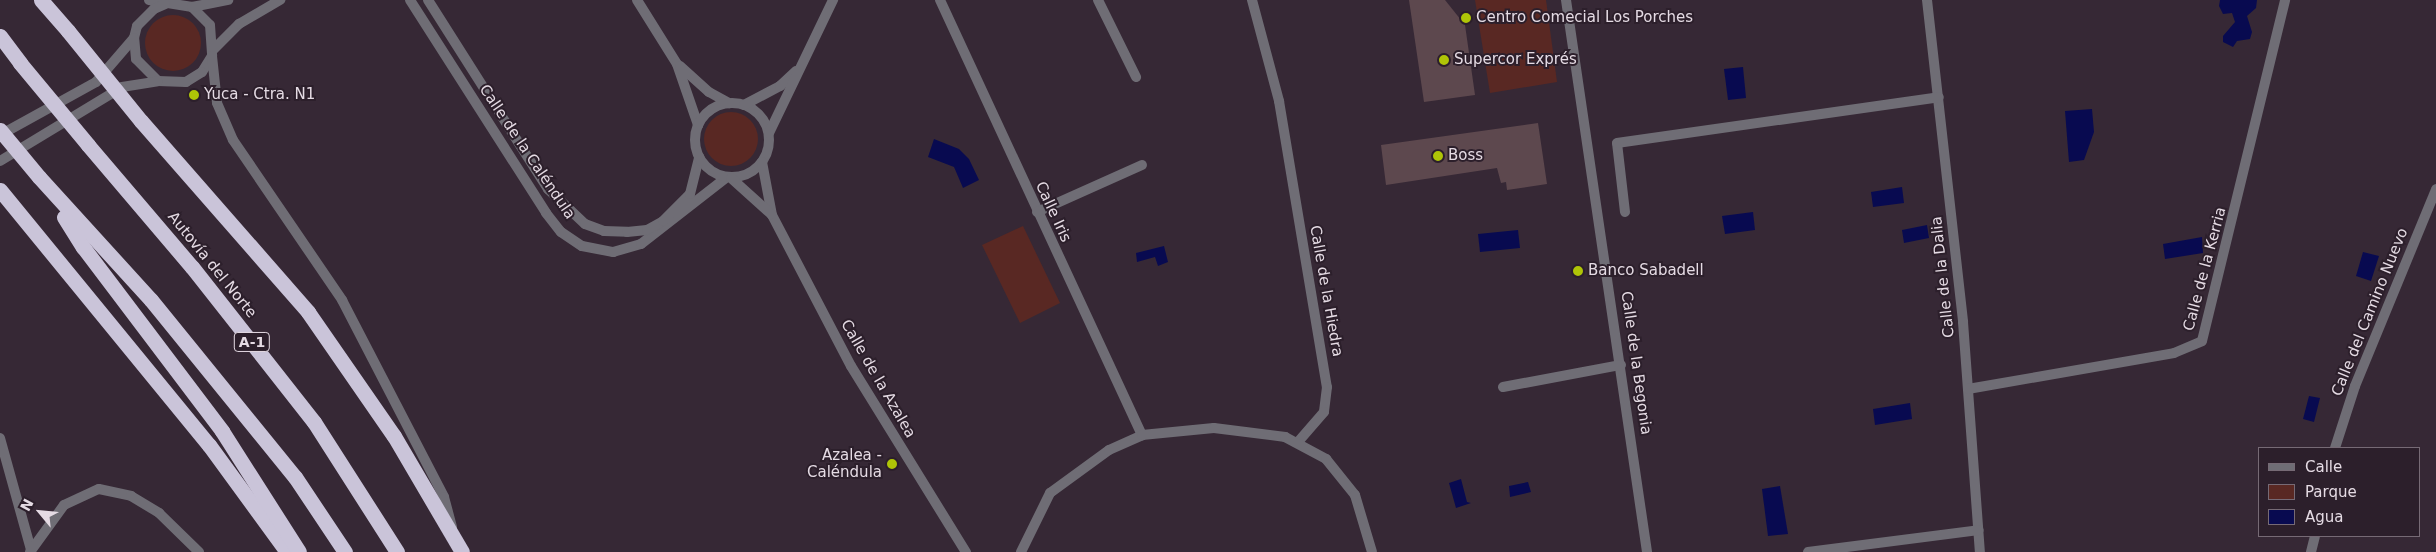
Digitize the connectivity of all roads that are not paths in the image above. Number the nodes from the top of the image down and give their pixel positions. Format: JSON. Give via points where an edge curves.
{"nodes":[{"id":1,"x":41,"y":0,"type":"edge"},
{"id":2,"x":149,"y":0,"type":"edge"},
{"id":3,"x":228,"y":0,"type":"edge"},
{"id":4,"x":280,"y":0,"type":"edge"},
{"id":5,"x":410,"y":0,"type":"edge"},
{"id":6,"x":428,"y":0,"type":"edge"},
{"id":7,"x":637,"y":0,"type":"edge"},
{"id":8,"x":834,"y":0,"type":"edge"},
{"id":9,"x":940,"y":0,"type":"edge"},
{"id":10,"x":1098,"y":0,"type":"edge"},
{"id":11,"x":1252,"y":0,"type":"edge"},
{"id":12,"x":1566,"y":0,"type":"edge"},
{"id":13,"x":1927,"y":0,"type":"edge"},
{"id":14,"x":2285,"y":0,"type":"edge"},
{"id":15,"x":165,"y":4,"type":"junction"},
{"id":16,"x":192,"y":8,"type":"junction"},
{"id":17,"x":0,"y":36,"type":"edge"},
{"id":18,"x":134,"y":38,"type":"junction"},
{"id":19,"x":213,"y":53,"type":"junction"},
{"id":20,"x":807,"y":58,"type":"junction"},
{"id":21,"x":677,"y":64,"type":"junction"},
{"id":22,"x":1136,"y":77,"type":"dead end"},
{"id":23,"x":158,"y":81,"type":"junction"},
{"id":24,"x":1940,"y":97,"type":"junction"},
{"id":25,"x":729,"y":103,"type":"junction"},
{"id":26,"x":744,"y":105,"type":"junction"},
{"id":27,"x":698,"y":125,"type":"junction"},
{"id":28,"x":0,"y":130,"type":"edge"},
{"id":29,"x":769,"y":133,"type":"junction"},
{"id":30,"x":0,"y":135,"type":"edge"},
{"id":31,"x":699,"y":158,"type":"junction"},
{"id":32,"x":0,"y":161,"type":"edge"},
{"id":33,"x":762,"y":162,"type":"junction"},
{"id":34,"x":1142,"y":165,"type":"dead end"},
{"id":35,"x":729,"y":178,"type":"junction"},
{"id":36,"x":43,"y":182,"type":"junction"},
{"id":37,"x":2436,"y":189,"type":"edge"},
{"id":38,"x":3,"y":194,"type":"edge"},
{"id":39,"x":1037,"y":212,"type":"junction"},
{"id":40,"x":1625,"y":212,"type":"dead end"},
{"id":41,"x":772,"y":215,"type":"junction"},
{"id":42,"x":1622,"y":365,"type":"junction"},
{"id":43,"x":1503,"y":387,"type":"dead end"},
{"id":44,"x":1968,"y":389,"type":"junction"},
{"id":45,"x":1142,"y":435,"type":"junction"},
{"id":46,"x":0,"y":438,"type":"edge"},
{"id":47,"x":1298,"y":442,"type":"junction"},
{"id":48,"x":2335,"y":447,"type":"edge"},
{"id":49,"x":1979,"y":530,"type":"junction"},
{"id":50,"x":2315,"y":537,"type":"edge"},
{"id":51,"x":454,"y":538,"type":"junction"},
{"id":52,"x":1022,"y":548,"type":"edge"},
{"id":53,"x":30,"y":551,"type":"edge"},
{"id":54,"x":199,"y":552,"type":"edge"},
{"id":55,"x":286,"y":552,"type":"edge"},
{"id":56,"x":298,"y":552,"type":"edge"},
{"id":57,"x":345,"y":552,"type":"edge"},
{"id":58,"x":397,"y":552,"type":"edge"},
{"id":59,"x":462,"y":552,"type":"edge"},
{"id":60,"x":966,"y":552,"type":"edge"},
{"id":61,"x":1015,"y":552,"type":"edge"},
{"id":62,"x":1372,"y":552,"type":"edge"},
{"id":63,"x":1647,"y":552,"type":"edge"},
{"id":64,"x":1808,"y":552,"type":"edge"},
{"id":65,"x":1980,"y":552,"type":"edge"},
{"id":66,"x":2311,"y":552,"type":"edge"}],
"edges":[{"from":1,"to":51,"type":"highway","bridge":true,"via":[[141,121],[308,312],[394,436]]},
{"from":2,"to":15,"type":"street"},
{"from":3,"to":16,"type":"street"},
{"from":4,"to":19,"type":"street","via":[[239,24]]},
{"from":5,"to":35,"type":"street","name":"Calle de la Caléndula","via":[[546,213],[561,232],[582,246],[613,252],[641,244]]},
{"from":6,"to":31,"type":"street","name":"Calle de la Caléndula","via":[[548,189],[585,224],[604,231],[627,232],[647,230],[663,221],[690,194]]},
{"from":7,"to":21,"type":"street"},
{"from":8,"to":20,"type":"street"},
{"from":9,"to":39,"type":"street","name":"Calle Iris"},
{"from":10,"to":22,"type":"street"},
{"from":11,"to":47,"type":"street","name":"Calle de la Hiedra","via":[[1279,101],[1327,387],[1324,412]]},
{"from":12,"to":42,"type":"street","name":"Calle de la Begonia"},
{"from":13,"to":24,"type":"street","name":"Calle de la Dalia"},
{"from":14,"to":44,"type":"street","name":"Calle de la Kerria","via":[[2202,341],[2174,353]]},
{"from":15,"to":16,"type":"street"},
{"from":15,"to":18,"type":"street","via":[[144,16]]},
{"from":16,"to":19,"type":"street","via":[[210,25]]},
{"from":17,"to":58,"type":"highway","name":"Autovía del Norte","number":"A-1","bridge":true,"via":[[88,146],[192,267],[314,422]]},
{"from":18,"to":23,"type":"street","via":[[141,68]]},
{"from":18,"to":30,"type":"street","via":[[96,82]]},
{"from":19,"to":23,"type":"street","via":[[202,72],[186,82]]},
{"from":19,"to":51,"type":"street","via":[[217,103],[234,140],[342,300],[444,497]]},
{"from":20,"to":26,"type":"street","via":[[780,86]]},
{"from":20,"to":29,"type":"street"},
{"from":21,"to":25,"type":"street","via":[[709,92]]},
{"from":21,"to":27,"type":"street"},
{"from":23,"to":32,"type":"street","via":[[122,87]]},
{"from":24,"to":40,"type":"street","via":[[1617,143]]},
{"from":24,"to":44,"type":"street","name":"Calle de la Dalia"},
{"from":25,"to":26,"type":"street"},
{"from":25,"to":27,"type":"street","via":[[711,110]]},
{"from":26,"to":29,"type":"street","via":[[760,114]]},
{"from":27,"to":31,"type":"street","via":[[695,138]]},
{"from":28,"to":36,"type":"highway","bridge":true},
{"from":29,"to":33,"type":"street"},
{"from":31,"to":35,"type":"street","via":[[706,167]]},
{"from":33,"to":35,"type":"street","via":[[753,171]]},
{"from":33,"to":41,"type":"street","name":"Calle de la Azalea"},
{"from":34,"to":39,"type":"street"},
{"from":35,"to":41,"type":"street","name":"Calle de la Azalea"},
{"from":36,"to":56,"type":"highway","via":[[83,247],[222,431]]},
{"from":36,"to":57,"type":"highway","via":[[164,315],[295,477]]},
{"from":37,"to":48,"type":"street","name":"Calle del Camino Nuevo","via":[[2355,386]]},
{"from":38,"to":55,"type":"highway","via":[[209,445]]},
{"from":39,"to":45,"type":"street","name":"Calle Iris"},
{"from":41,"to":60,"type":"street","name":"Calle de la Azalea","via":[[850,366]]},
{"from":42,"to":43,"type":"street"},
{"from":42,"to":63,"type":"street","name":"Calle de la Begonia"},
{"from":44,"to":49,"type":"street","name":"Calle de la Dalia"},
{"from":45,"to":47,"type":"street","via":[[1214,428],[1261,431]]},
{"from":45,"to":52,"type":"street","via":[[1109,450],[1050,493]]},
{"from":46,"to":53,"type":"street"},
{"from":47,"to":62,"type":"street","via":[[1326,459],[1347,481],[1355,495]]},
{"from":49,"to":64,"type":"street"},
{"from":49,"to":65,"type":"street","name":"Calle de la Dalia"},
{"from":50,"to":66,"type":"street"},
{"from":51,"to":59,"type":"highway"},
{"from":52,"to":61,"type":"street"},
{"from":53,"to":54,"type":"street","via":[[64,505],[100,489],[130,496],[159,513]]}]}
